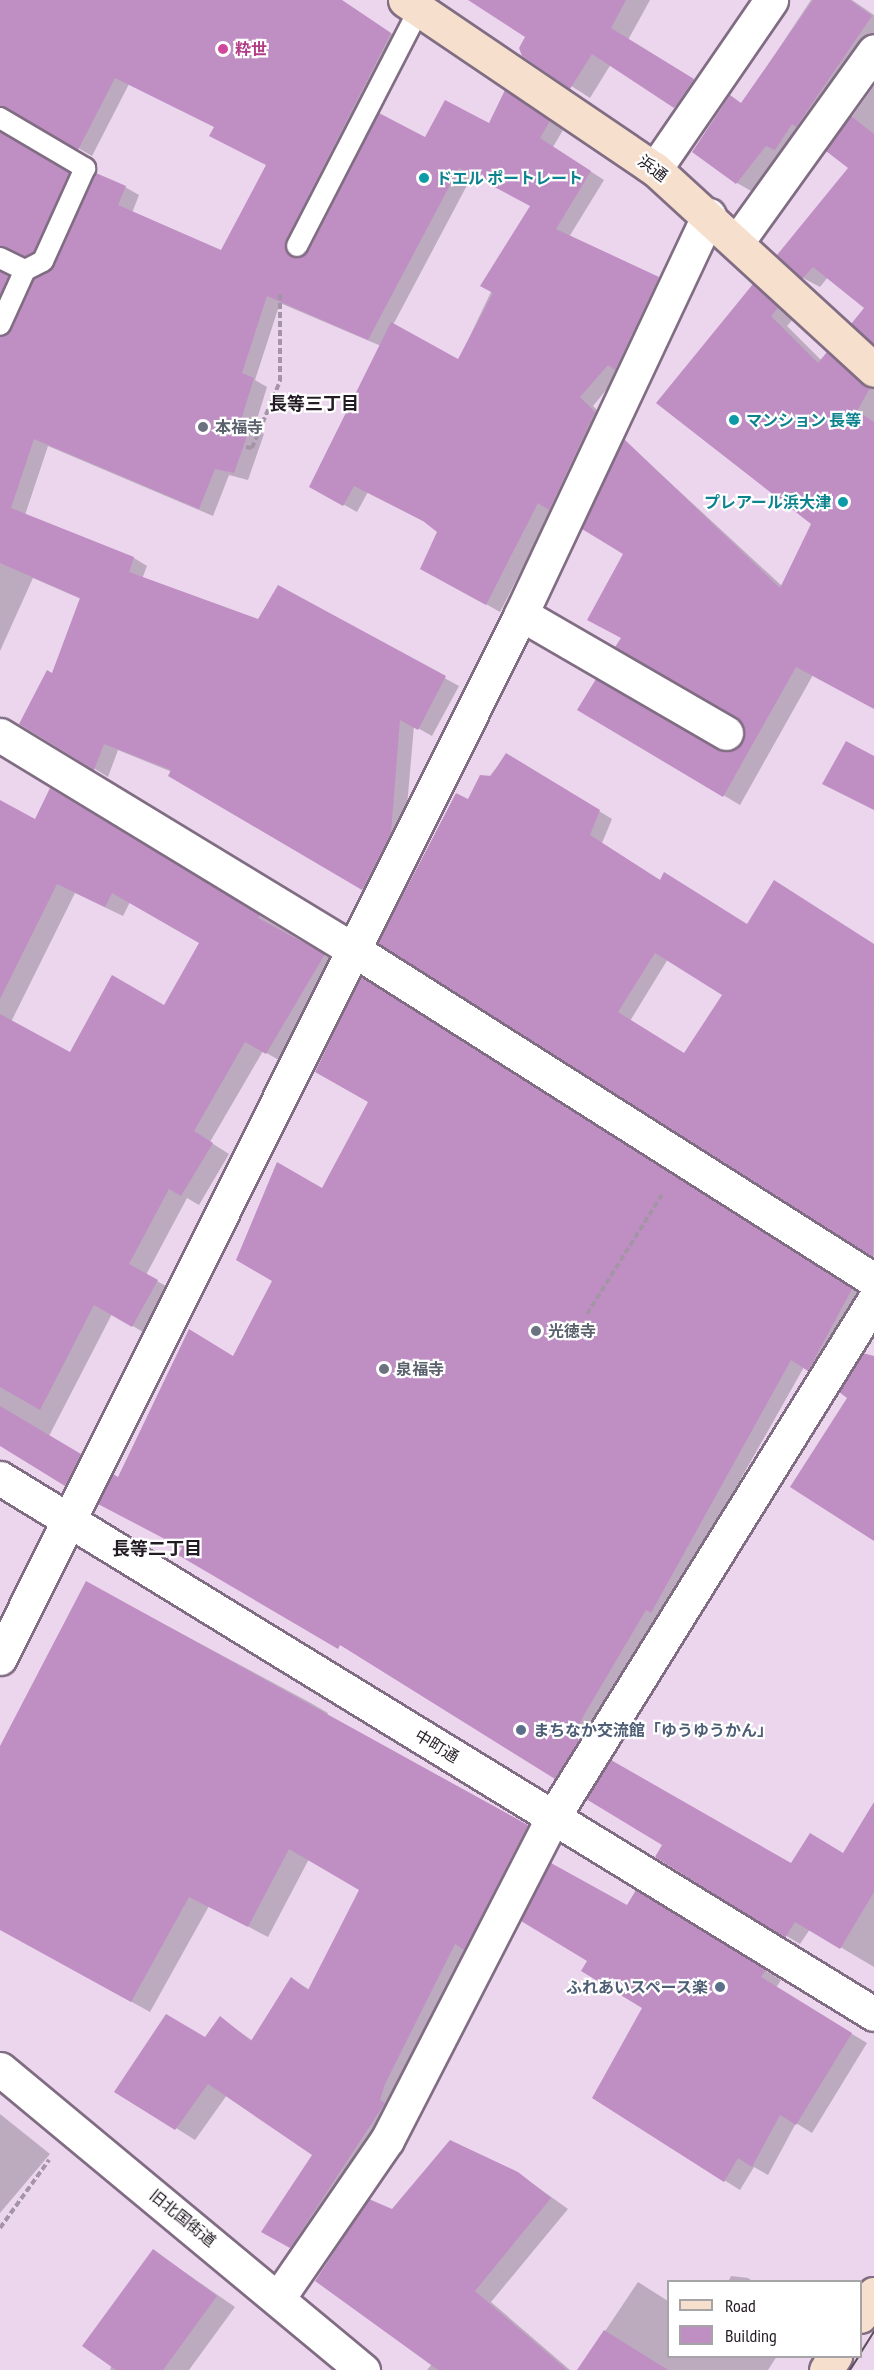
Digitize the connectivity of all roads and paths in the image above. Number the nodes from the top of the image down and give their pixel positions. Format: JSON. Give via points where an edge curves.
{"nodes":[{"id":1,"x":771,"y":0,"type":"edge"},
{"id":2,"x":412,"y":5,"type":"edge"},
{"id":3,"x":874,"y":51,"type":"edge"},
{"id":4,"x":0,"y":118,"type":"edge"},
{"id":5,"x":655,"y":169,"type":"junction"},
{"id":6,"x":709,"y":215,"type":"junction"},
{"id":7,"x":737,"y":242,"type":"junction"},
{"id":8,"x":297,"y":246,"type":"dead end"},
{"id":9,"x":0,"y":258,"type":"edge"},
{"id":10,"x":25,"y":270,"type":"junction"},
{"id":11,"x":280,"y":294,"type":"dead end"},
{"id":12,"x":0,"y":325,"type":"edge"},
{"id":13,"x":874,"y":370,"type":"edge"},
{"id":14,"x":246,"y":447,"type":"dead end"},
{"id":15,"x":521,"y":614,"type":"junction"},
{"id":16,"x":726,"y":733,"type":"dead end"},
{"id":17,"x":0,"y":735,"type":"edge"},
{"id":18,"x":354,"y":950,"type":"junction"},
{"id":19,"x":685,"y":1159,"type":"junction"},
{"id":20,"x":874,"y":1280,"type":"edge"},
{"id":21,"x":874,"y":1300,"type":"edge"},
{"id":22,"x":587,"y":1314,"type":"dead end"},
{"id":23,"x":0,"y":1478,"type":"edge"},
{"id":24,"x":66,"y":1519,"type":"junction"},
{"id":25,"x":0,"y":1658,"type":"edge"},
{"id":26,"x":553,"y":1817,"type":"junction"},
{"id":27,"x":874,"y":2014,"type":"edge"},
{"id":28,"x":0,"y":2069,"type":"edge"},
{"id":29,"x":72,"y":2128,"type":"junction"},
{"id":30,"x":0,"y":2228,"type":"edge"},
{"id":31,"x":874,"y":2294,"type":"edge"},
{"id":32,"x":279,"y":2297,"type":"junction"},
{"id":33,"x":862,"y":2314,"type":"edge"},
{"id":34,"x":363,"y":2370,"type":"edge"}],
"edges":[{"from":1,"to":5,"type":"street"},
{"from":2,"to":5,"type":"street","name":"浜通"},
{"from":2,"to":8,"type":"lane"},
{"from":3,"to":7,"type":"street"},
{"from":4,"to":10,"type":"lane","via":[[85,168],[43,261]]},
{"from":5,"to":6,"type":"street","name":"浜通"},
{"from":6,"to":7,"type":"street","name":"浜通"},
{"from":6,"to":15,"type":"street"},
{"from":7,"to":13,"type":"street","name":"浜通"},
{"from":9,"to":10,"type":"lane"},
{"from":10,"to":12,"type":"lane"},
{"from":11,"to":14,"type":"path","via":[[280,381],[252,448]]},
{"from":15,"to":16,"type":"street"},
{"from":15,"to":18,"type":"street"},
{"from":17,"to":18,"type":"street"},
{"from":18,"to":19,"type":"street"},
{"from":18,"to":24,"type":"street"},
{"from":19,"to":20,"type":"street"},
{"from":19,"to":22,"type":"path"},
{"from":21,"to":26,"type":"street"},
{"from":23,"to":24,"type":"street","name":"中町通"},
{"from":24,"to":25,"type":"street"},
{"from":24,"to":26,"type":"street","name":"中町通"},
{"from":26,"to":27,"type":"street","name":"中町通"},
{"from":26,"to":32,"type":"street","via":[[387,2140]]},
{"from":28,"to":29,"type":"street","name":"旧北国街道"},
{"from":29,"to":30,"type":"path"},
{"from":29,"to":32,"type":"street","name":"旧北国街道"},
{"from":31,"to":33,"type":"street"},
{"from":32,"to":34,"type":"street","name":"旧北国街道"}]}
